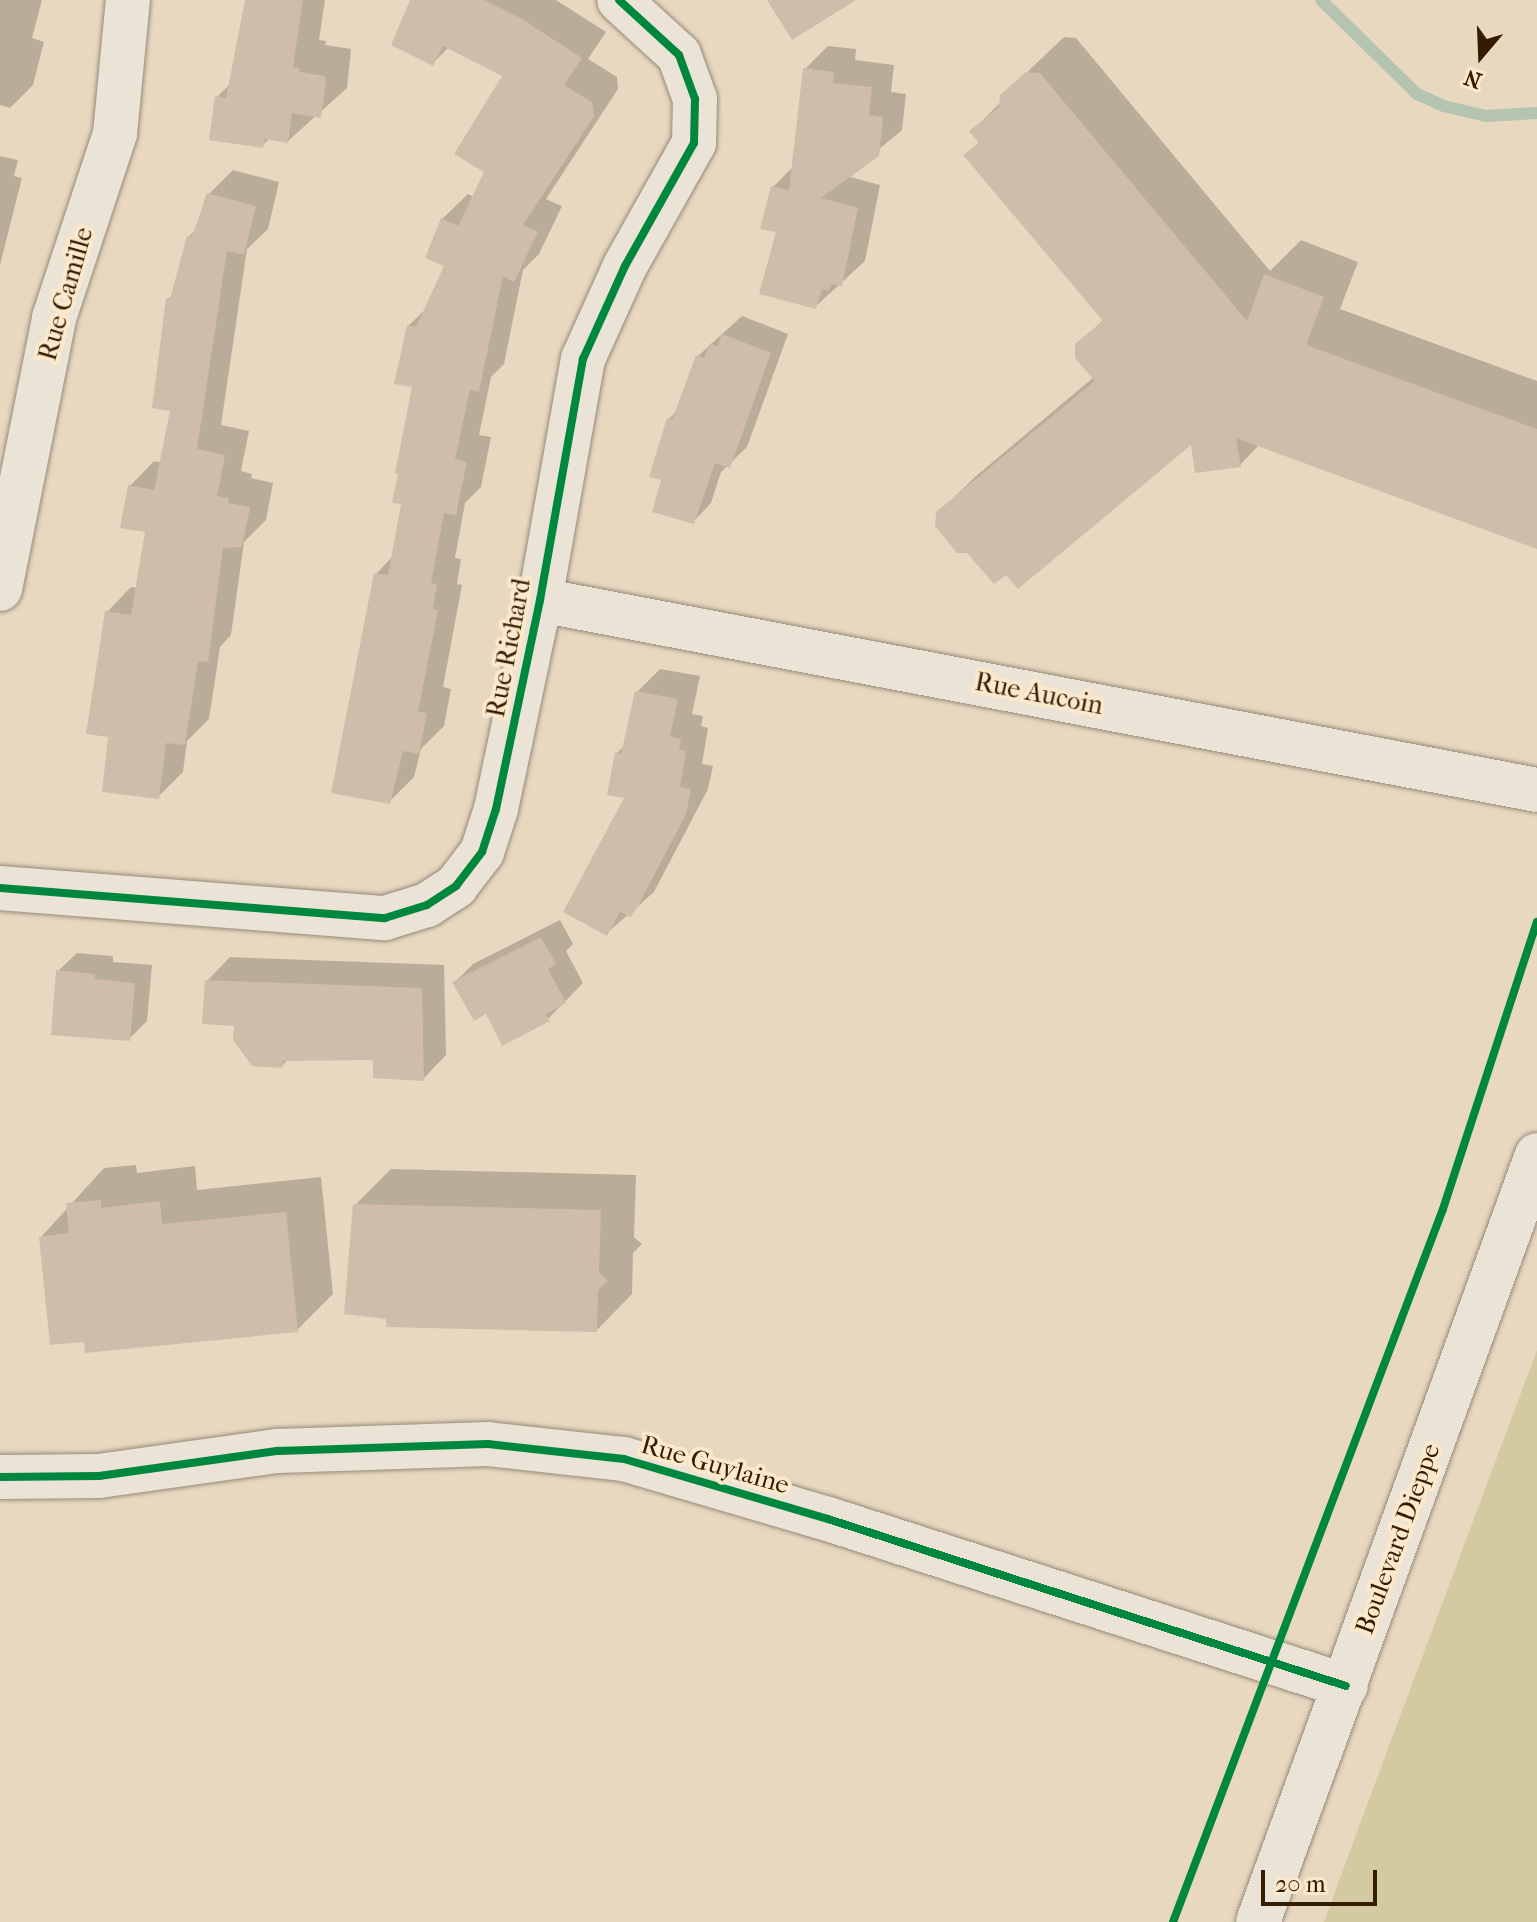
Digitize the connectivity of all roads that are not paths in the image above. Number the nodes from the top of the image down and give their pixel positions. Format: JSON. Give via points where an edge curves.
{"nodes":[{"id":1,"x":128,"y":0,"type":"edge"},
{"id":2,"x":619,"y":0,"type":"edge"},
{"id":3,"x":0,"y":589,"type":"edge"},
{"id":4,"x":540,"y":600,"type":"junction"},
{"id":5,"x":1537,"y":790,"type":"edge"},
{"id":6,"x":0,"y":888,"type":"edge"},
{"id":7,"x":1537,"y":1155,"type":"edge"},
{"id":8,"x":0,"y":1477,"type":"edge"},
{"id":9,"x":1346,"y":1686,"type":"junction"},
{"id":10,"x":1258,"y":1922,"type":"edge"}],
"edges":[{"from":1,"to":3,"type":"street","name":"Rue Camille","via":[[115,134],[54,318]]},
{"from":2,"to":4,"type":"street","name":"Rue Richard","via":[[679,55],[695,99],[694,143],[625,266],[583,359]]},
{"from":4,"to":5,"type":"street","name":"Rue Aucoin"},
{"from":4,"to":6,"type":"street","name":"Rue Richard","via":[[482,852],[456,886],[427,905],[385,918]]},
{"from":7,"to":9,"type":"street","name":"Boulevard Dieppe"},
{"from":8,"to":9,"type":"street","name":"Rue Guylaine","via":[[99,1476],[278,1451],[488,1444],[624,1459]]},
{"from":9,"to":10,"type":"street","name":"Boulevard Dieppe"}]}
